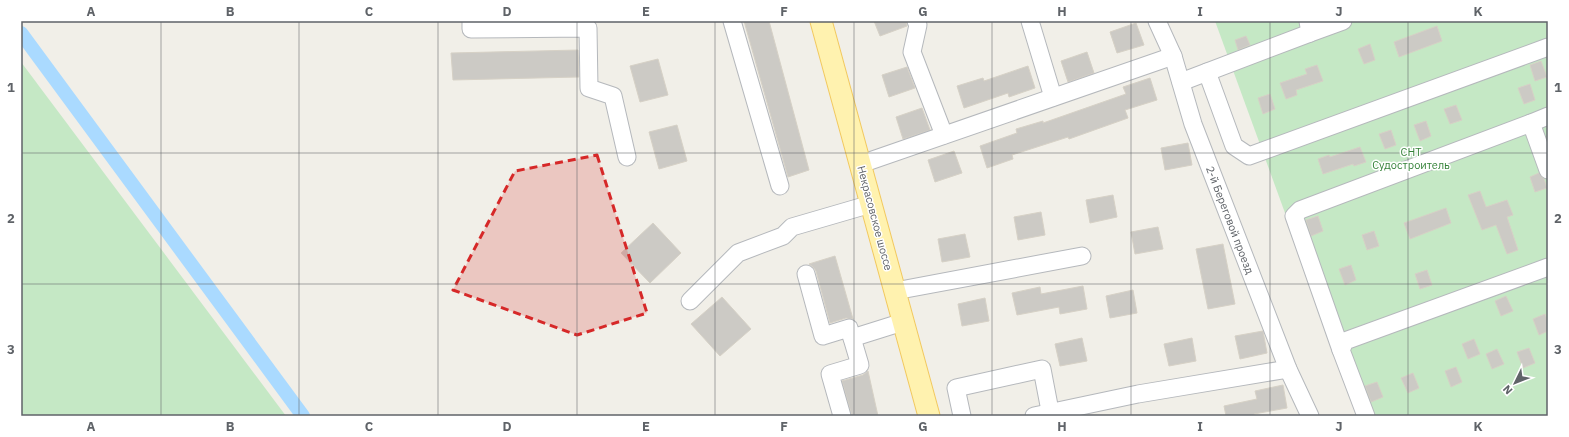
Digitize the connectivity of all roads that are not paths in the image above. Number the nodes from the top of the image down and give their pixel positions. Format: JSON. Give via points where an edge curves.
{"nodes":[{"id":1,"x":471,"y":21,"type":"edge"},
{"id":2,"x":732,"y":21,"type":"edge"},
{"id":3,"x":821,"y":21,"type":"edge"},
{"id":4,"x":916,"y":21,"type":"edge"},
{"id":5,"x":1030,"y":21,"type":"edge"},
{"id":6,"x":1157,"y":21,"type":"edge"},
{"id":7,"x":1343,"y":21,"type":"edge"},
{"id":8,"x":589,"y":24,"type":"edge"},
{"id":9,"x":1309,"y":27,"type":"edge"},
{"id":10,"x":1548,"y":47,"type":"edge"},
{"id":11,"x":1173,"y":56,"type":"junction"},
{"id":12,"x":1207,"y":72,"type":"junction"},
{"id":13,"x":1180,"y":82,"type":"junction"},
{"id":14,"x":1053,"y":97,"type":"junction"},
{"id":15,"x":1548,"y":116,"type":"edge"},
{"id":16,"x":1531,"y":123,"type":"junction"},
{"id":17,"x":944,"y":135,"type":"junction"},
{"id":18,"x":627,"y":157,"type":"dead end"},
{"id":19,"x":861,"y":164,"type":"junction"},
{"id":20,"x":1548,"y":170,"type":"edge"},
{"id":21,"x":780,"y":186,"type":"dead end"},
{"id":22,"x":871,"y":204,"type":"junction"},
{"id":23,"x":1082,"y":256,"type":"dead end"},
{"id":24,"x":1548,"y":267,"type":"edge"},
{"id":25,"x":806,"y":274,"type":"dead end"},
{"id":26,"x":895,"y":291,"type":"junction"},
{"id":27,"x":690,"y":301,"type":"dead end"},
{"id":28,"x":903,"y":322,"type":"junction"},
{"id":29,"x":852,"y":338,"type":"junction"},
{"id":30,"x":1341,"y":350,"type":"junction"},
{"id":31,"x":1288,"y":369,"type":"junction"},
{"id":32,"x":1050,"y":414,"type":"edge"},
{"id":33,"x":842,"y":416,"type":"edge"},
{"id":34,"x":928,"y":416,"type":"edge"},
{"id":35,"x":962,"y":416,"type":"edge"},
{"id":36,"x":1034,"y":416,"type":"edge"},
{"id":37,"x":1310,"y":416,"type":"edge"},
{"id":38,"x":1366,"y":416,"type":"edge"}],
"edges":[{"from":1,"to":8,"type":"street","via":[[471,29]]},
{"from":2,"to":21,"type":"street"},
{"from":3,"to":19,"type":"main road","name":"Некрасовское шоссе"},
{"from":4,"to":17,"type":"street","via":[[918,25],[912,52]]},
{"from":5,"to":14,"type":"street"},
{"from":6,"to":11,"type":"street","name":"2-й Береговой проезд"},
{"from":7,"to":9,"type":"street"},
{"from":8,"to":18,"type":"street","via":[[589,88],[613,96]]},
{"from":9,"to":12,"type":"street"},
{"from":10,"to":12,"type":"street","via":[[1249,156],[1234,146]]},
{"from":11,"to":13,"type":"street","name":"2-й Береговой проезд"},
{"from":11,"to":14,"type":"street"},
{"from":12,"to":13,"type":"street"},
{"from":13,"to":31,"type":"street","name":"2-й Береговой проезд","via":[[1193,124]]},
{"from":14,"to":17,"type":"street"},
{"from":15,"to":16,"type":"street"},
{"from":16,"to":20,"type":"street"},
{"from":16,"to":30,"type":"street","via":[[1300,210],[1294,216]]},
{"from":17,"to":19,"type":"street"},
{"from":19,"to":22,"type":"main road","name":"Некрасовское шоссе"},
{"from":22,"to":26,"type":"main road","name":"Некрасовское шоссе"},
{"from":22,"to":27,"type":"street","via":[[792,227],[783,236],[738,253]]},
{"from":23,"to":26,"type":"street"},
{"from":24,"to":30,"type":"street","via":[[1345,341]]},
{"from":25,"to":29,"type":"street","via":[[823,336],[849,328]]},
{"from":26,"to":28,"type":"main road","name":"Некрасовское шоссе"},
{"from":28,"to":29,"type":"street"},
{"from":28,"to":34,"type":"main road","name":"Некрасовское шоссе"},
{"from":29,"to":33,"type":"street","via":[[860,365],[830,374]]},
{"from":30,"to":38,"type":"street"},
{"from":31,"to":32,"type":"street","via":[[1138,394]]},
{"from":31,"to":37,"type":"street","name":"2-й Береговой проезд"},
{"from":32,"to":35,"type":"street","via":[[1042,369],[956,388]]},
{"from":32,"to":36,"type":"street"}]}
